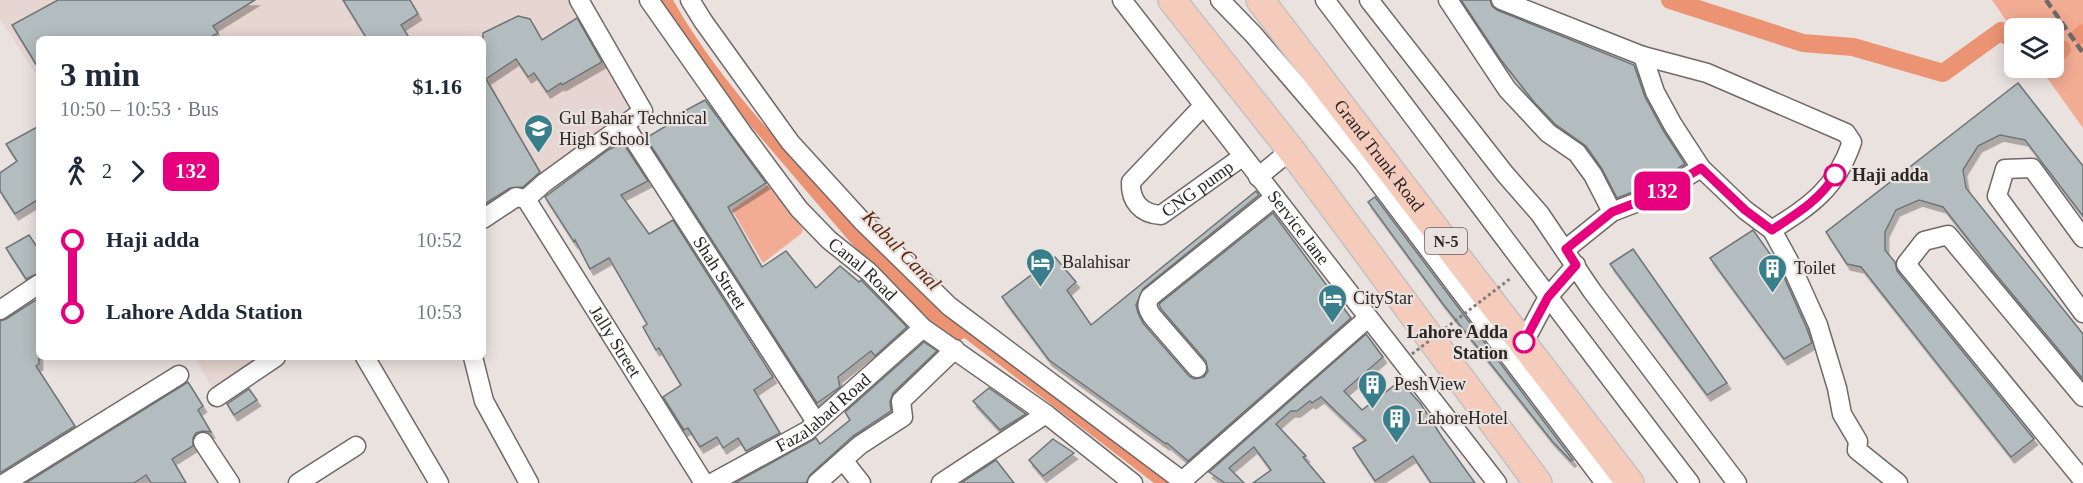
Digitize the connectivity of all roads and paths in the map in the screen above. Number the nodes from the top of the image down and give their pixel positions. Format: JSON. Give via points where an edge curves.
{"nodes":[{"id":1,"x":579,"y":0,"type":"edge"},
{"id":2,"x":649,"y":0,"type":"edge"},
{"id":3,"x":690,"y":0,"type":"edge"},
{"id":4,"x":1122,"y":0,"type":"edge"},
{"id":5,"x":1172,"y":0,"type":"edge"},
{"id":6,"x":1220,"y":0,"type":"edge"},
{"id":7,"x":1260,"y":0,"type":"edge"},
{"id":8,"x":1325,"y":0,"type":"edge"},
{"id":9,"x":1369,"y":0,"type":"edge"},
{"id":10,"x":1448,"y":0,"type":"edge"},
{"id":11,"x":1502,"y":0,"type":"edge"},
{"id":12,"x":1643,"y":56,"type":"junction"},
{"id":13,"x":1203,"y":106,"type":"junction"},
{"id":14,"x":624,"y":124,"type":"junction"},
{"id":15,"x":1291,"y":150,"type":"junction"},
{"id":16,"x":1242,"y":157,"type":"junction"},
{"id":17,"x":1701,"y":168,"type":"junction"},
{"id":18,"x":1258,"y":177,"type":"junction"},
{"id":19,"x":1275,"y":197,"type":"junction"},
{"id":20,"x":526,"y":199,"type":"junction"},
{"id":21,"x":1612,"y":212,"type":"junction"},
{"id":22,"x":486,"y":217,"type":"edge"},
{"id":23,"x":1772,"y":230,"type":"junction"},
{"id":24,"x":2083,"y":238,"type":"edge"},
{"id":25,"x":1566,"y":249,"type":"junction"},
{"id":26,"x":1576,"y":265,"type":"junction"},
{"id":27,"x":1511,"y":278,"type":"dead end"},
{"id":28,"x":36,"y":286,"type":"edge"},
{"id":29,"x":1548,"y":297,"type":"junction"},
{"id":30,"x":0,"y":310,"type":"edge"},
{"id":31,"x":2083,"y":313,"type":"edge"},
{"id":32,"x":1368,"y":318,"type":"junction"},
{"id":33,"x":924,"y":328,"type":"junction"},
{"id":34,"x":1524,"y":342,"type":"junction"},
{"id":35,"x":955,"y":349,"type":"junction"},
{"id":36,"x":1412,"y":354,"type":"dead end"},
{"id":37,"x":272,"y":360,"type":"edge"},
{"id":38,"x":367,"y":360,"type":"edge"},
{"id":39,"x":474,"y":360,"type":"edge"},
{"id":40,"x":1197,"y":368,"type":"dead end"},
{"id":41,"x":179,"y":375,"type":"dead end"},
{"id":42,"x":217,"y":397,"type":"dead end"},
{"id":43,"x":2083,"y":397,"type":"edge"},
{"id":44,"x":1046,"y":414,"type":"junction"},
{"id":45,"x":816,"y":422,"type":"junction"},
{"id":46,"x":203,"y":442,"type":"dead end"},
{"id":47,"x":356,"y":446,"type":"dead end"},
{"id":48,"x":843,"y":460,"type":"junction"},
{"id":49,"x":2080,"y":480,"type":"edge"},
{"id":50,"x":1125,"y":481,"type":"edge"},
{"id":51,"x":1184,"y":482,"type":"edge"},
{"id":52,"x":5,"y":483,"type":"edge"},
{"id":53,"x":230,"y":483,"type":"edge"},
{"id":54,"x":298,"y":483,"type":"edge"},
{"id":55,"x":439,"y":483,"type":"edge"},
{"id":56,"x":529,"y":483,"type":"edge"},
{"id":57,"x":704,"y":483,"type":"edge"},
{"id":58,"x":712,"y":483,"type":"edge"},
{"id":59,"x":816,"y":483,"type":"edge"},
{"id":60,"x":861,"y":483,"type":"edge"},
{"id":61,"x":941,"y":483,"type":"edge"},
{"id":62,"x":1497,"y":483,"type":"edge"},
{"id":63,"x":1539,"y":483,"type":"edge"},
{"id":64,"x":1605,"y":483,"type":"edge"},
{"id":65,"x":1630,"y":483,"type":"edge"},
{"id":66,"x":1690,"y":483,"type":"edge"},
{"id":67,"x":1737,"y":483,"type":"edge"},
{"id":68,"x":1898,"y":483,"type":"edge"}],
"edges":[{"from":1,"to":14,"type":"street","via":[[644,111]]},
{"from":2,"to":33,"type":"street","name":"Canal Road","via":[[799,209]]},
{"from":3,"to":51,"type":"street","via":[[790,141],[870,229],[949,306]]},
{"from":4,"to":13,"type":"street","name":"Service lane"},
{"from":5,"to":15,"type":"highway"},
{"from":6,"to":64,"type":"street","via":[[1363,162]]},
{"from":7,"to":34,"type":"highway","name":"Grand Trunk Road","number":"N-5"},
{"from":8,"to":29,"type":"street"},
{"from":9,"to":25,"type":"street"},
{"from":10,"to":21,"type":"street","via":[[1508,89],[1548,133],[1577,153]]},
{"from":11,"to":12,"type":"street"},
{"from":12,"to":17,"type":"street","via":[[1672,125]]},
{"from":12,"to":23,"type":"street","via":[[1707,73],[1846,133],[1852,142],[1826,191]]},
{"from":13,"to":16,"type":"street","name":"Service lane"},
{"from":13,"to":16,"type":"street","name":"CNG pump","via":[[1131,183],[1137,205],[1161,215]]},
{"from":14,"to":20,"type":"street"},
{"from":14,"to":45,"type":"street","name":"Shah Street"},
{"from":15,"to":18,"type":"street"},
{"from":15,"to":63,"type":"highway"},
{"from":16,"to":18,"type":"street","name":"Service lane"},
{"from":17,"to":21,"type":"street","via":[[1656,195]]},
{"from":17,"to":23,"type":"street"},
{"from":18,"to":19,"type":"street","name":"Service lane"},
{"from":19,"to":32,"type":"street","name":"Service lane"},
{"from":19,"to":40,"type":"street","via":[[1147,303],[1152,316]]},
{"from":20,"to":22,"type":"street","via":[[516,197]]},
{"from":20,"to":57,"type":"street","name":"Jally Street"},
{"from":21,"to":25,"type":"street"},
{"from":23,"to":68,"type":"street","via":[[1818,325],[1842,414],[1858,441],[1857,450]]},
{"from":24,"to":31,"type":"street","via":[[2032,168],[2005,169],[1996,196]]},
{"from":25,"to":26,"type":"street"},
{"from":26,"to":29,"type":"street"},
{"from":26,"to":67,"type":"street"},
{"from":27,"to":36,"type":"path","bridge":true},
{"from":28,"to":30,"type":"street"},
{"from":29,"to":34,"type":"street"},
{"from":29,"to":66,"type":"street"},
{"from":32,"to":51,"type":"street"},
{"from":32,"to":62,"type":"street","name":"Service lane"},
{"from":33,"to":35,"type":"street","name":"Canal Road"},
{"from":33,"to":45,"type":"street","name":"Fazalabad Road"},
{"from":34,"to":65,"type":"highway","name":"Grand Trunk Road","number":"N-5"},
{"from":35,"to":44,"type":"street","name":"Canal Road"},
{"from":35,"to":48,"type":"street","via":[[901,400],[903,417]]},
{"from":37,"to":42,"type":"street"},
{"from":38,"to":55,"type":"street"},
{"from":39,"to":56,"type":"street","via":[[483,401]]},
{"from":41,"to":52,"type":"street"},
{"from":43,"to":49,"type":"street","via":[[1948,235],[1924,241],[1906,264]]},
{"from":44,"to":50,"type":"street","name":"Canal Road"},
{"from":44,"to":61,"type":"street"},
{"from":45,"to":58,"type":"street","name":"Fazalabad Road","via":[[807,431]]},
{"from":46,"to":53,"type":"street"},
{"from":47,"to":54,"type":"street"},
{"from":48,"to":59,"type":"street"},
{"from":48,"to":60,"type":"street"}]}
